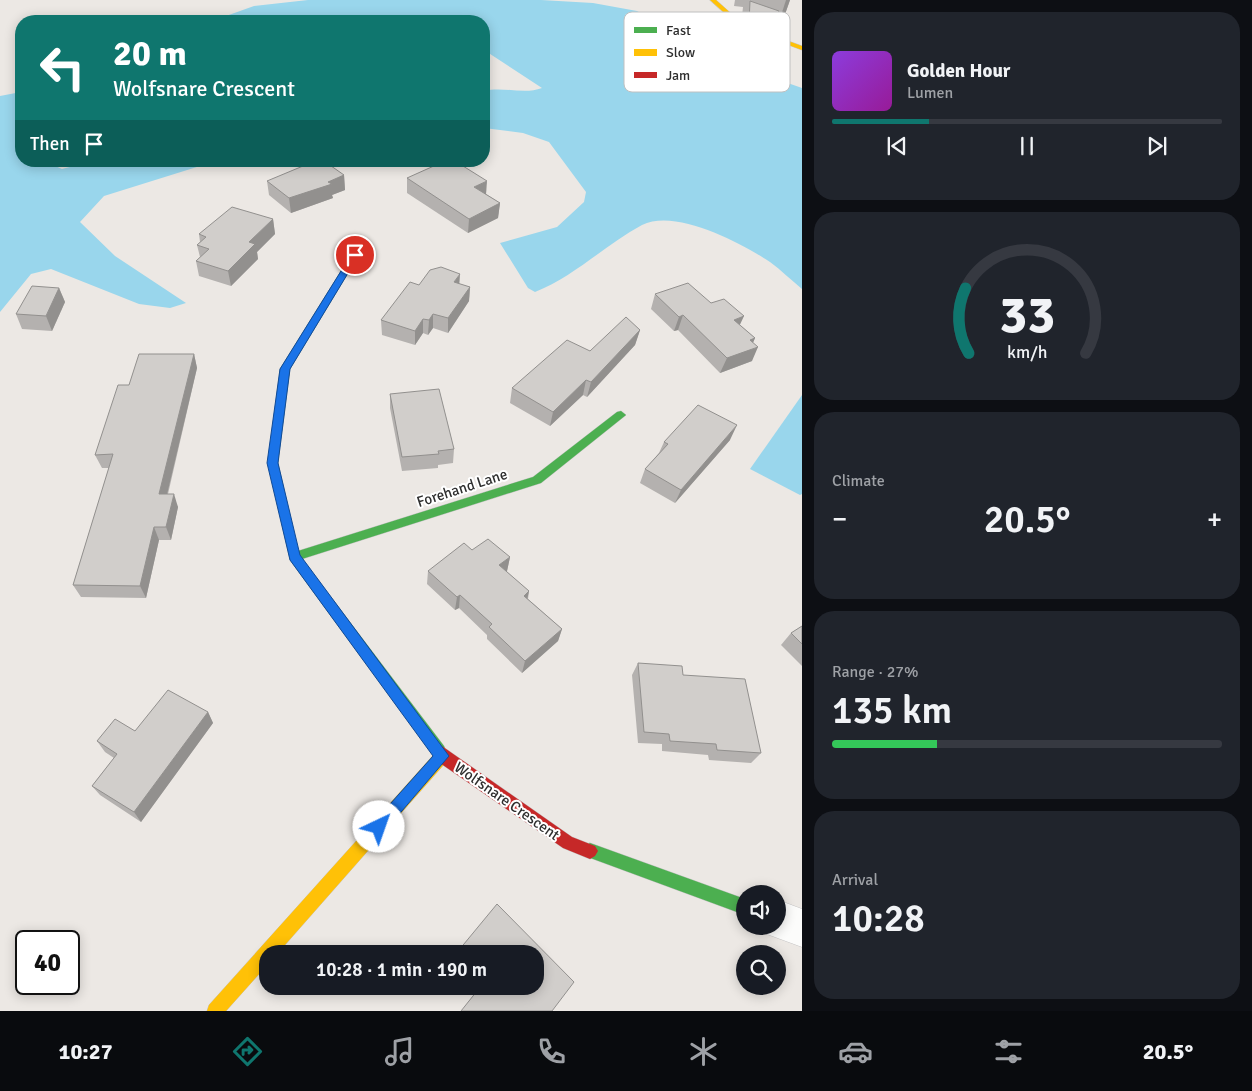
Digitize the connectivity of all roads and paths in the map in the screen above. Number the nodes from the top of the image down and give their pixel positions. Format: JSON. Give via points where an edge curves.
{"nodes":[{"id":1,"x":713,"y":0,"type":"edge"},
{"id":2,"x":726,"y":12,"type":"edge"},
{"id":3,"x":790,"y":44,"type":"edge"},
{"id":4,"x":802,"y":48,"type":"edge"},
{"id":5,"x":355,"y":255,"type":"dead end"},
{"id":6,"x":621,"y":415,"type":"dead end"},
{"id":7,"x":294,"y":556,"type":"junction"},
{"id":8,"x":442,"y":756,"type":"junction"},
{"id":9,"x":736,"y":904,"type":"edge"},
{"id":10,"x":786,"y":922,"type":"edge"},
{"id":11,"x":802,"y":928,"type":"edge"},
{"id":12,"x":215,"y":1011,"type":"edge"}],
"edges":[{"from":1,"to":2,"type":"street"},
{"from":3,"to":4,"type":"street"},
{"from":5,"to":7,"type":"street","name":"Wolfsnare Crescent","via":[[285,369],[273,463]]},
{"from":6,"to":7,"type":"street","name":"Forehand Lane","via":[[537,480]]},
{"from":7,"to":8,"type":"street","name":"Wolfsnare Crescent"},
{"from":8,"to":9,"type":"street","name":"Wolfsnare Crescent","via":[[568,843]]},
{"from":8,"to":12,"type":"street"},
{"from":10,"to":11,"type":"street"}]}
